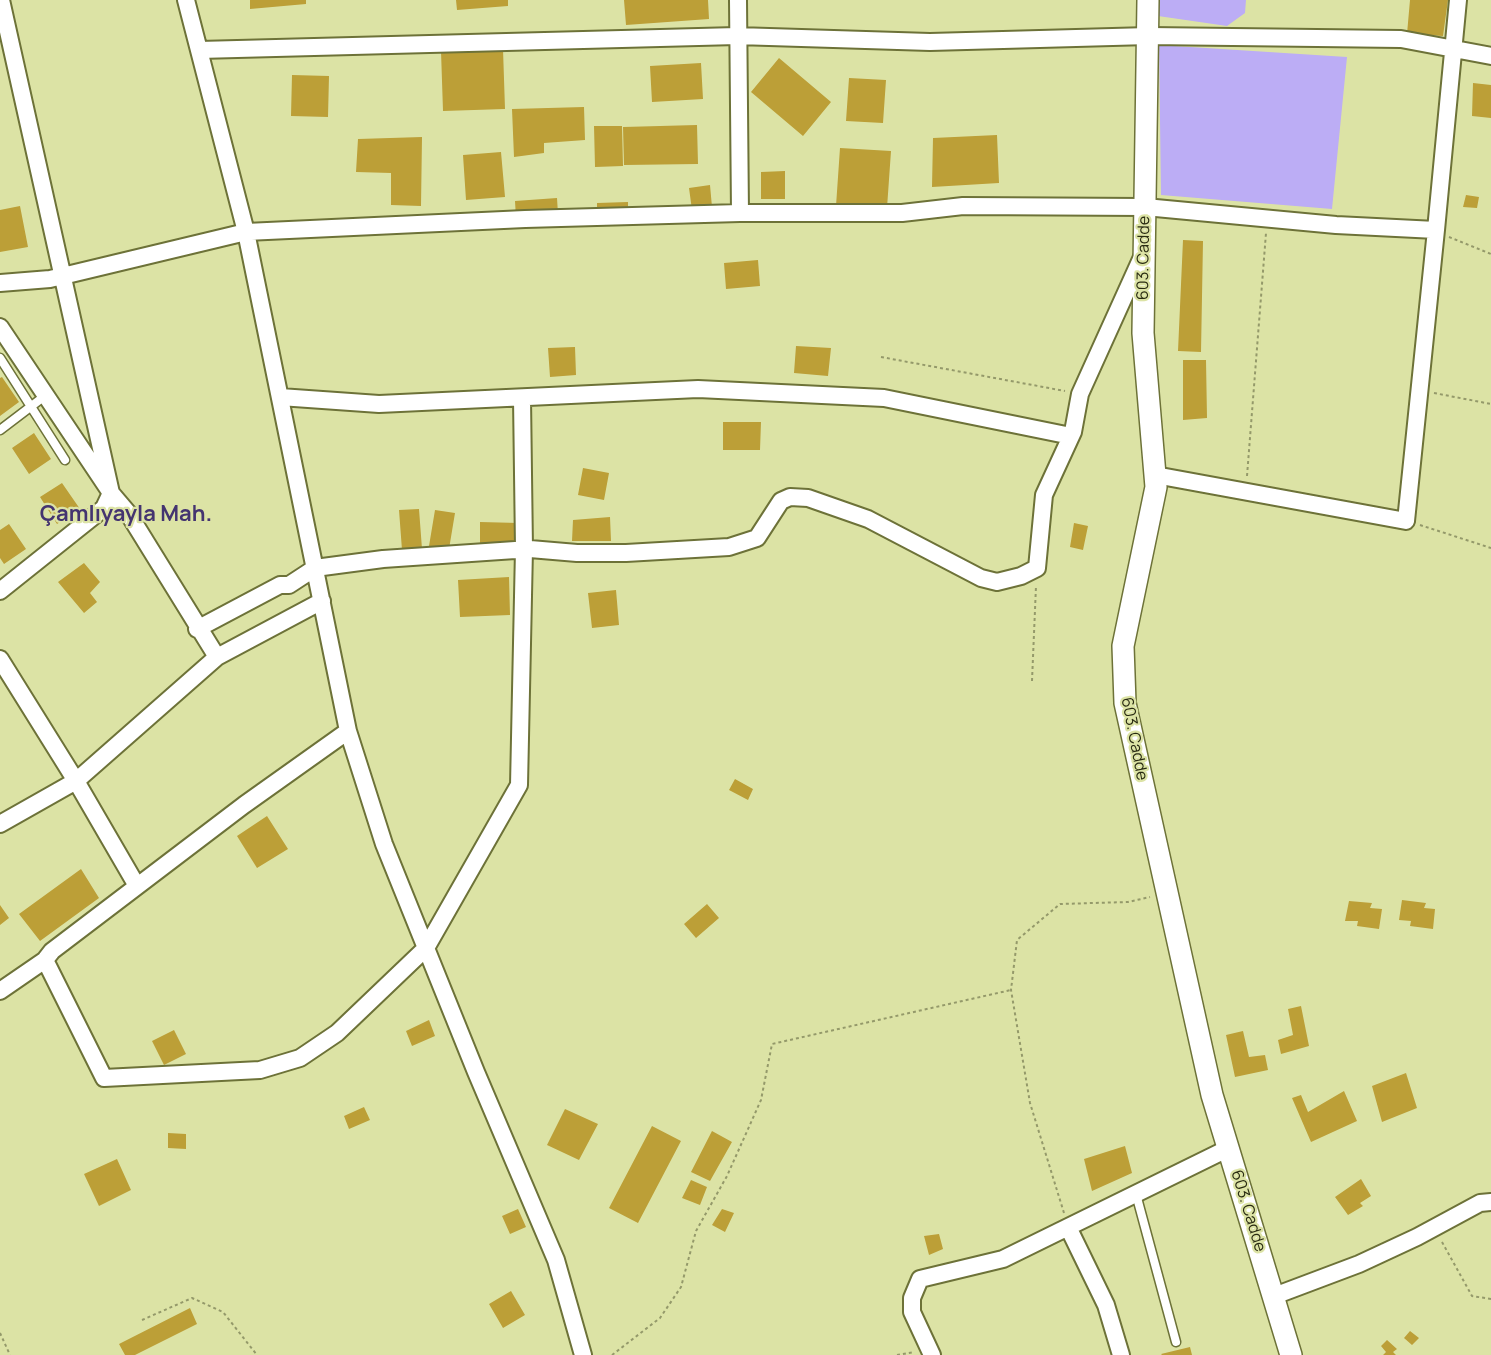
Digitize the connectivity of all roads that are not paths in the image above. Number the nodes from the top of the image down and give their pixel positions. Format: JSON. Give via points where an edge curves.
{"nodes":[{"id":1,"x":1,"y":0,"type":"edge"},
{"id":2,"x":186,"y":0,"type":"edge"},
{"id":3,"x":738,"y":0,"type":"edge"},
{"id":4,"x":1148,"y":0,"type":"edge"},
{"id":5,"x":1458,"y":0,"type":"edge"},
{"id":6,"x":737,"y":36,"type":"junction"},
{"id":7,"x":1149,"y":36,"type":"junction"},
{"id":8,"x":1453,"y":48,"type":"junction"},
{"id":9,"x":199,"y":50,"type":"junction"},
{"id":10,"x":1491,"y":56,"type":"edge"},
{"id":11,"x":1145,"y":207,"type":"junction"},
{"id":12,"x":740,"y":213,"type":"junction"},
{"id":13,"x":1436,"y":230,"type":"junction"},
{"id":14,"x":246,"y":232,"type":"junction"},
{"id":15,"x":1144,"y":251,"type":"junction"},
{"id":16,"x":64,"y":276,"type":"junction"},
{"id":17,"x":0,"y":283,"type":"edge"},
{"id":18,"x":0,"y":327,"type":"edge"},
{"id":19,"x":0,"y":358,"type":"edge"},
{"id":20,"x":46,"y":395,"type":"junction"},
{"id":21,"x":280,"y":397,"type":"junction"},
{"id":22,"x":522,"y":398,"type":"junction"},
{"id":23,"x":31,"y":406,"type":"junction"},
{"id":24,"x":0,"y":430,"type":"edge"},
{"id":25,"x":1071,"y":436,"type":"junction"},
{"id":26,"x":65,"y":460,"type":"dead end"},
{"id":27,"x":1155,"y":475,"type":"junction"},
{"id":28,"x":111,"y":493,"type":"junction"},
{"id":29,"x":524,"y":549,"type":"junction"},
{"id":30,"x":315,"y":568,"type":"junction"},
{"id":31,"x":0,"y":591,"type":"edge"},
{"id":32,"x":322,"y":601,"type":"junction"},
{"id":33,"x":197,"y":629,"type":"junction"},
{"id":34,"x":217,"y":657,"type":"junction"},
{"id":35,"x":0,"y":659,"type":"edge"},
{"id":36,"x":348,"y":731,"type":"junction"},
{"id":37,"x":76,"y":781,"type":"junction"},
{"id":38,"x":0,"y":824,"type":"edge"},
{"id":39,"x":137,"y":886,"type":"junction"},
{"id":40,"x":426,"y":948,"type":"junction"},
{"id":41,"x":45,"y":960,"type":"junction"},
{"id":42,"x":0,"y":991,"type":"edge"},
{"id":43,"x":1228,"y":1148,"type":"junction"},
{"id":44,"x":1136,"y":1194,"type":"junction"},
{"id":45,"x":1491,"y":1202,"type":"edge"},
{"id":46,"x":1068,"y":1227,"type":"junction"},
{"id":47,"x":1274,"y":1296,"type":"junction"},
{"id":48,"x":1176,"y":1342,"type":"dead end"},
{"id":49,"x":583,"y":1355,"type":"edge"},
{"id":50,"x":932,"y":1355,"type":"edge"},
{"id":51,"x":1121,"y":1355,"type":"edge"},
{"id":52,"x":1291,"y":1355,"type":"edge"}],
"edges":[{"from":1,"to":16,"type":"street"},
{"from":2,"to":9,"type":"street"},
{"from":3,"to":6,"type":"street"},
{"from":4,"to":7,"type":"street","name":"603. Cadde"},
{"from":5,"to":8,"type":"street"},
{"from":6,"to":7,"type":"street","via":[[930,42]]},
{"from":6,"to":9,"type":"street"},
{"from":6,"to":12,"type":"street"},
{"from":7,"to":8,"type":"street","via":[[1401,39]]},
{"from":7,"to":11,"type":"street","name":"603. Cadde"},
{"from":8,"to":10,"type":"street"},
{"from":8,"to":13,"type":"street"},
{"from":9,"to":14,"type":"street"},
{"from":11,"to":12,"type":"street","via":[[963,206],[847,215]]},
{"from":11,"to":13,"type":"street"},
{"from":11,"to":15,"type":"street","name":"603. Cadde"},
{"from":12,"to":14,"type":"street"},
{"from":13,"to":27,"type":"street","via":[[1406,521]]},
{"from":14,"to":16,"type":"street"},
{"from":14,"to":21,"type":"street"},
{"from":15,"to":25,"type":"street","via":[[1080,394]]},
{"from":15,"to":27,"type":"street","name":"603. Cadde","via":[[1143,333]]},
{"from":16,"to":17,"type":"street"},
{"from":16,"to":28,"type":"street"},
{"from":18,"to":20,"type":"street"},
{"from":19,"to":23,"type":"lane"},
{"from":20,"to":23,"type":"lane"},
{"from":20,"to":28,"type":"street"},
{"from":21,"to":22,"type":"street","via":[[379,404]]},
{"from":21,"to":30,"type":"street"},
{"from":22,"to":25,"type":"street","via":[[698,389],[884,398]]},
{"from":22,"to":29,"type":"street"},
{"from":23,"to":24,"type":"lane"},
{"from":23,"to":26,"type":"lane"},
{"from":25,"to":29,"type":"street","via":[[1044,495],[1037,568],[998,582],[981,578],[868,519],[808,498],[780,501],[757,538],[729,547],[616,553]]},
{"from":27,"to":43,"type":"street","name":"603. Cadde","via":[[1156,487],[1123,646],[1125,703],[1212,1095]]},
{"from":28,"to":31,"type":"street","via":[[104,508]]},
{"from":28,"to":33,"type":"street","via":[[128,513]]},
{"from":29,"to":30,"type":"street"},
{"from":29,"to":40,"type":"street","via":[[519,785]]},
{"from":30,"to":32,"type":"street"},
{"from":30,"to":33,"type":"street","via":[[289,585],[280,585]]},
{"from":32,"to":34,"type":"street"},
{"from":32,"to":36,"type":"street"},
{"from":33,"to":34,"type":"street"},
{"from":34,"to":37,"type":"street"},
{"from":35,"to":37,"type":"street"},
{"from":36,"to":39,"type":"street"},
{"from":36,"to":40,"type":"street","via":[[384,844]]},
{"from":37,"to":38,"type":"street"},
{"from":37,"to":39,"type":"street"},
{"from":39,"to":41,"type":"street"},
{"from":40,"to":41,"type":"street","via":[[338,1033],[300,1058],[260,1070],[108,1080]]},
{"from":40,"to":49,"type":"street","via":[[556,1260]]},
{"from":41,"to":42,"type":"street"},
{"from":43,"to":44,"type":"street"},
{"from":43,"to":47,"type":"street","name":"603. Cadde"},
{"from":44,"to":46,"type":"street"},
{"from":44,"to":48,"type":"lane"},
{"from":45,"to":47,"type":"street","via":[[1480,1203],[1359,1264]]},
{"from":46,"to":50,"type":"street","via":[[1003,1259],[920,1280],[912,1298],[912,1312]]},
{"from":46,"to":51,"type":"street","via":[[1106,1305]]},
{"from":47,"to":52,"type":"street","name":"603. Cadde"}]}
